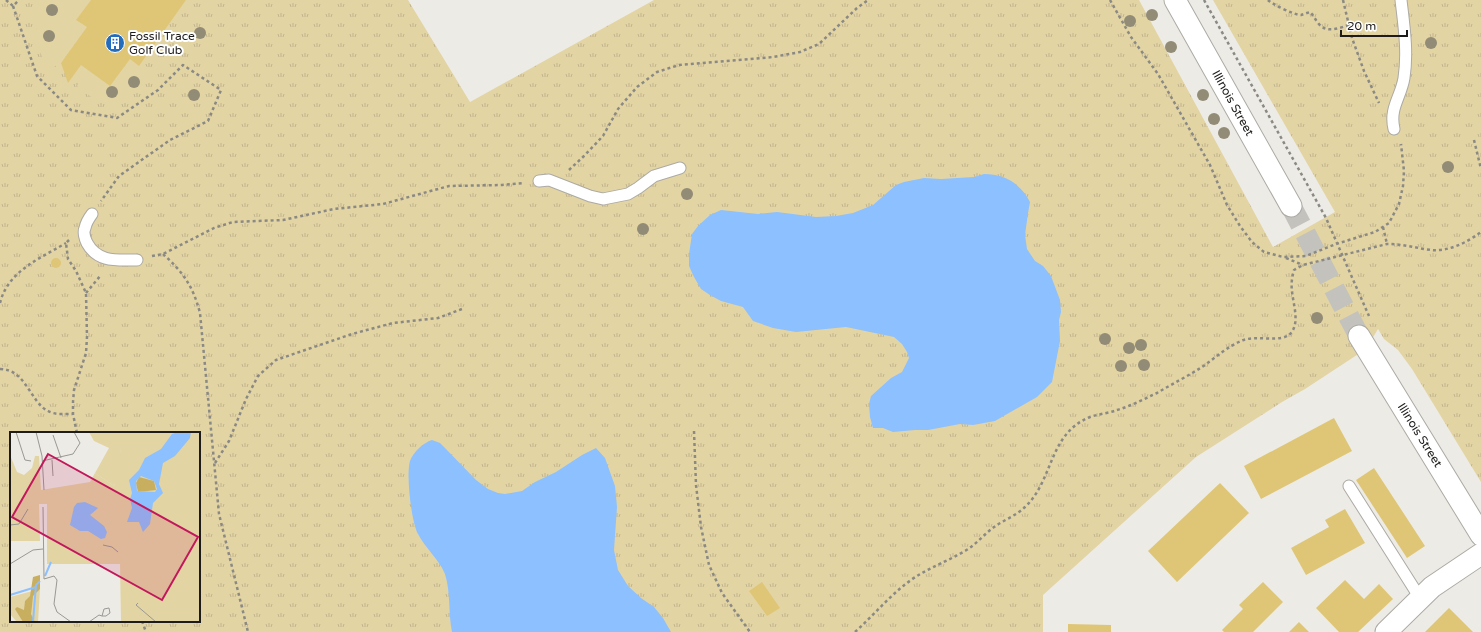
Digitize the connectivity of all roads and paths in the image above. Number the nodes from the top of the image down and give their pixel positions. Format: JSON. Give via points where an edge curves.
{"nodes":[{"id":1,"x":6,"y":0,"type":"edge"},
{"id":2,"x":19,"y":0,"type":"edge"},
{"id":3,"x":868,"y":0,"type":"edge"},
{"id":4,"x":1175,"y":0,"type":"edge"},
{"id":5,"x":1268,"y":0,"type":"edge"},
{"id":6,"x":1401,"y":0,"type":"edge"},
{"id":7,"x":13,"y":6,"type":"junction"},
{"id":8,"x":1349,"y":25,"type":"dead end"},
{"id":9,"x":1394,"y":129,"type":"dead end"},
{"id":10,"x":1474,"y":140,"type":"dead end"},
{"id":11,"x":680,"y":168,"type":"dead end"},
{"id":12,"x":1481,"y":169,"type":"edge"},
{"id":13,"x":540,"y":181,"type":"junction"},
{"id":14,"x":1291,"y":206,"type":"tunnel mouth"},
{"id":15,"x":92,"y":214,"type":"joint"},
{"id":16,"x":1383,"y":227,"type":"dead end"},
{"id":17,"x":1481,"y":232,"type":"edge"},
{"id":18,"x":70,"y":239,"type":"dead end"},
{"id":19,"x":66,"y":243,"type":"junction"},
{"id":20,"x":1387,"y":244,"type":"junction"},
{"id":21,"x":162,"y":254,"type":"junction"},
{"id":22,"x":1284,"y":257,"type":"dead end"},
{"id":23,"x":137,"y":260,"type":"junction"},
{"id":24,"x":1303,"y":265,"type":"junction"},
{"id":25,"x":86,"y":293,"type":"junction"},
{"id":26,"x":0,"y":303,"type":"edge"},
{"id":27,"x":462,"y":309,"type":"dead end"},
{"id":28,"x":1358,"y":336,"type":"tunnel mouth"},
{"id":29,"x":0,"y":369,"type":"edge"},
{"id":30,"x":73,"y":414,"type":"junction"},
{"id":31,"x":694,"y":431,"type":"dead end"},
{"id":32,"x":77,"y":432,"type":"edge"},
{"id":33,"x":214,"y":463,"type":"junction"},
{"id":34,"x":1349,"y":486,"type":"dead end"},
{"id":35,"x":1481,"y":535,"type":"edge"},
{"id":36,"x":1481,"y":554,"type":"edge"},
{"id":37,"x":1420,"y":598,"type":"junction"},
{"id":38,"x":142,"y":622,"type":"edge"},
{"id":39,"x":146,"y":632,"type":"edge"},
{"id":40,"x":248,"y":632,"type":"edge"},
{"id":41,"x":750,"y":632,"type":"edge"},
{"id":42,"x":855,"y":632,"type":"edge"},
{"id":43,"x":1386,"y":632,"type":"edge"}],
"edges":[{"from":1,"to":7,"type":"path"},
{"from":2,"to":7,"type":"path"},
{"from":3,"to":13,"type":"path","via":[[819,44],[800,52],[679,65],[657,72],[637,87],[618,109],[603,136],[584,156],[568,170]]},
{"from":4,"to":14,"type":"street","name":"Illinois Street"},
{"from":5,"to":8,"type":"path","via":[[1300,15],[1310,12],[1319,25],[1328,29]]},
{"from":6,"to":9,"type":"lane","via":[[1406,37],[1404,79],[1394,105]]},
{"from":7,"to":15,"type":"path","via":[[37,76],[71,110],[117,118],[158,90],[183,65],[221,90],[208,121],[170,140],[119,176]]},
{"from":10,"to":12,"type":"path"},
{"from":11,"to":13,"type":"lane","via":[[654,176],[628,194],[603,199],[549,180]]},
{"from":13,"to":21,"type":"path","via":[[449,186],[383,204],[334,209],[283,220],[232,222],[214,228]]},
{"from":15,"to":23,"type":"lane","via":[[84,229],[85,239],[91,250],[102,258]]},
{"from":16,"to":20,"type":"path"},
{"from":17,"to":20,"type":"path","via":[[1449,248],[1433,250]]},
{"from":18,"to":19,"type":"path"},
{"from":19,"to":25,"type":"path","via":[[68,259]]},
{"from":19,"to":26,"type":"path","via":[[16,274],[7,284]]},
{"from":20,"to":24,"type":"path"},
{"from":21,"to":23,"type":"path"},
{"from":21,"to":33,"type":"path","via":[[183,274],[197,300]]},
{"from":22,"to":24,"type":"path"},
{"from":23,"to":25,"type":"path","via":[[114,267],[100,275]]},
{"from":24,"to":42,"type":"path","via":[[1294,270],[1292,277],[1295,318],[1290,334],[1278,339],[1241,340],[1201,368],[1155,393],[1116,411],[1092,416],[1079,423],[1068,431],[1059,444],[1040,486],[1025,508],[994,527],[964,552],[929,568],[894,593]]},
{"from":25,"to":30,"type":"path","via":[[86,353],[74,390]]},
{"from":27,"to":33,"type":"path","via":[[438,318],[393,323],[352,334],[276,360],[258,376],[229,441]]},
{"from":28,"to":35,"type":"street","name":"Illinois Street"},
{"from":29,"to":30,"type":"path","via":[[12,372],[26,384],[48,412]]},
{"from":30,"to":32,"type":"path"},
{"from":31,"to":41,"type":"path","via":[[696,485],[709,565],[722,593]]},
{"from":33,"to":40,"type":"path","via":[[219,514]]},
{"from":34,"to":37,"type":"lane"},
{"from":36,"to":37,"type":"street"},
{"from":37,"to":43,"type":"street"},
{"from":38,"to":39,"type":"path"}]}
